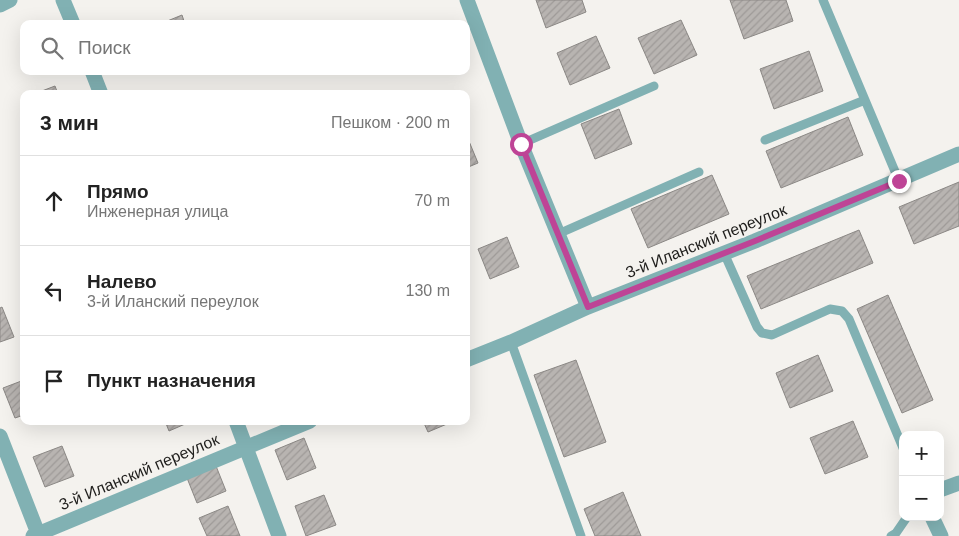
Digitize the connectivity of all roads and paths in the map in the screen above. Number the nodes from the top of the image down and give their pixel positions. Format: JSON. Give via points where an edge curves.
{"nodes":[{"id":1,"x":10,"y":0,"type":"edge"},
{"id":2,"x":63,"y":0,"type":"edge"},
{"id":3,"x":467,"y":0,"type":"edge"},
{"id":4,"x":823,"y":0,"type":"edge"},
{"id":5,"x":0,"y":5,"type":"edge"},
{"id":6,"x":71,"y":20,"type":"edge"},
{"id":7,"x":94,"y":75,"type":"edge"},
{"id":8,"x":654,"y":86,"type":"dead end"},
{"id":9,"x":99,"y":90,"type":"edge"},
{"id":10,"x":865,"y":100,"type":"junction"},
{"id":11,"x":765,"y":140,"type":"dead end"},
{"id":12,"x":521,"y":144,"type":"junction"},
{"id":13,"x":959,"y":154,"type":"edge"},
{"id":14,"x":700,"y":172,"type":"dead end"},
{"id":15,"x":899,"y":181,"type":"junction"},
{"id":16,"x":558,"y":234,"type":"junction"},
{"id":17,"x":724,"y":253,"type":"junction"},
{"id":18,"x":588,"y":307,"type":"junction"},
{"id":19,"x":511,"y":342,"type":"junction"},
{"id":20,"x":470,"y":358,"type":"edge"},
{"id":21,"x":238,"y":425,"type":"edge"},
{"id":22,"x":300,"y":425,"type":"edge"},
{"id":23,"x":0,"y":436,"type":"edge"},
{"id":24,"x":899,"y":438,"type":"edge"},
{"id":25,"x":246,"y":447,"type":"junction"},
{"id":26,"x":959,"y":483,"type":"edge"},
{"id":27,"x":944,"y":489,"type":"edge"},
{"id":28,"x":904,"y":521,"type":"edge"},
{"id":29,"x":934,"y":521,"type":"edge"},
{"id":30,"x":37,"y":535,"type":"edge"},
{"id":31,"x":279,"y":536,"type":"edge"},
{"id":32,"x":581,"y":536,"type":"edge"},
{"id":33,"x":891,"y":536,"type":"edge"},
{"id":34,"x":941,"y":536,"type":"edge"}],
"edges":[{"from":1,"to":5,"type":"street"},
{"from":2,"to":6,"type":"street"},
{"from":3,"to":12,"type":"street"},
{"from":4,"to":10,"type":"lane"},
{"from":7,"to":9,"type":"street"},
{"from":8,"to":12,"type":"lane"},
{"from":10,"to":11,"type":"lane"},
{"from":10,"to":15,"type":"lane"},
{"from":12,"to":16,"type":"street"},
{"from":13,"to":15,"type":"street","name":"3-й Иланский переулок"},
{"from":14,"to":16,"type":"lane"},
{"from":15,"to":17,"type":"street","name":"3-й Иланский переулок"},
{"from":16,"to":18,"type":"street"},
{"from":17,"to":18,"type":"street","name":"3-й Иланский переулок"},
{"from":17,"to":24,"type":"lane","via":[[762,333],[772,335],[830,309],[842,311],[849,319]]},
{"from":18,"to":19,"type":"street","name":"3-й Иланский переулок"},
{"from":19,"to":20,"type":"street","name":"3-й Иланский переулок"},
{"from":19,"to":32,"type":"lane"},
{"from":21,"to":25,"type":"street"},
{"from":22,"to":25,"type":"street","name":"3-й Иланский переулок"},
{"from":23,"to":30,"type":"street"},
{"from":25,"to":30,"type":"street","name":"3-й Иланский переулок"},
{"from":25,"to":31,"type":"street"},
{"from":26,"to":27,"type":"street"},
{"from":28,"to":33,"type":"lane"},
{"from":29,"to":34,"type":"street"}]}
